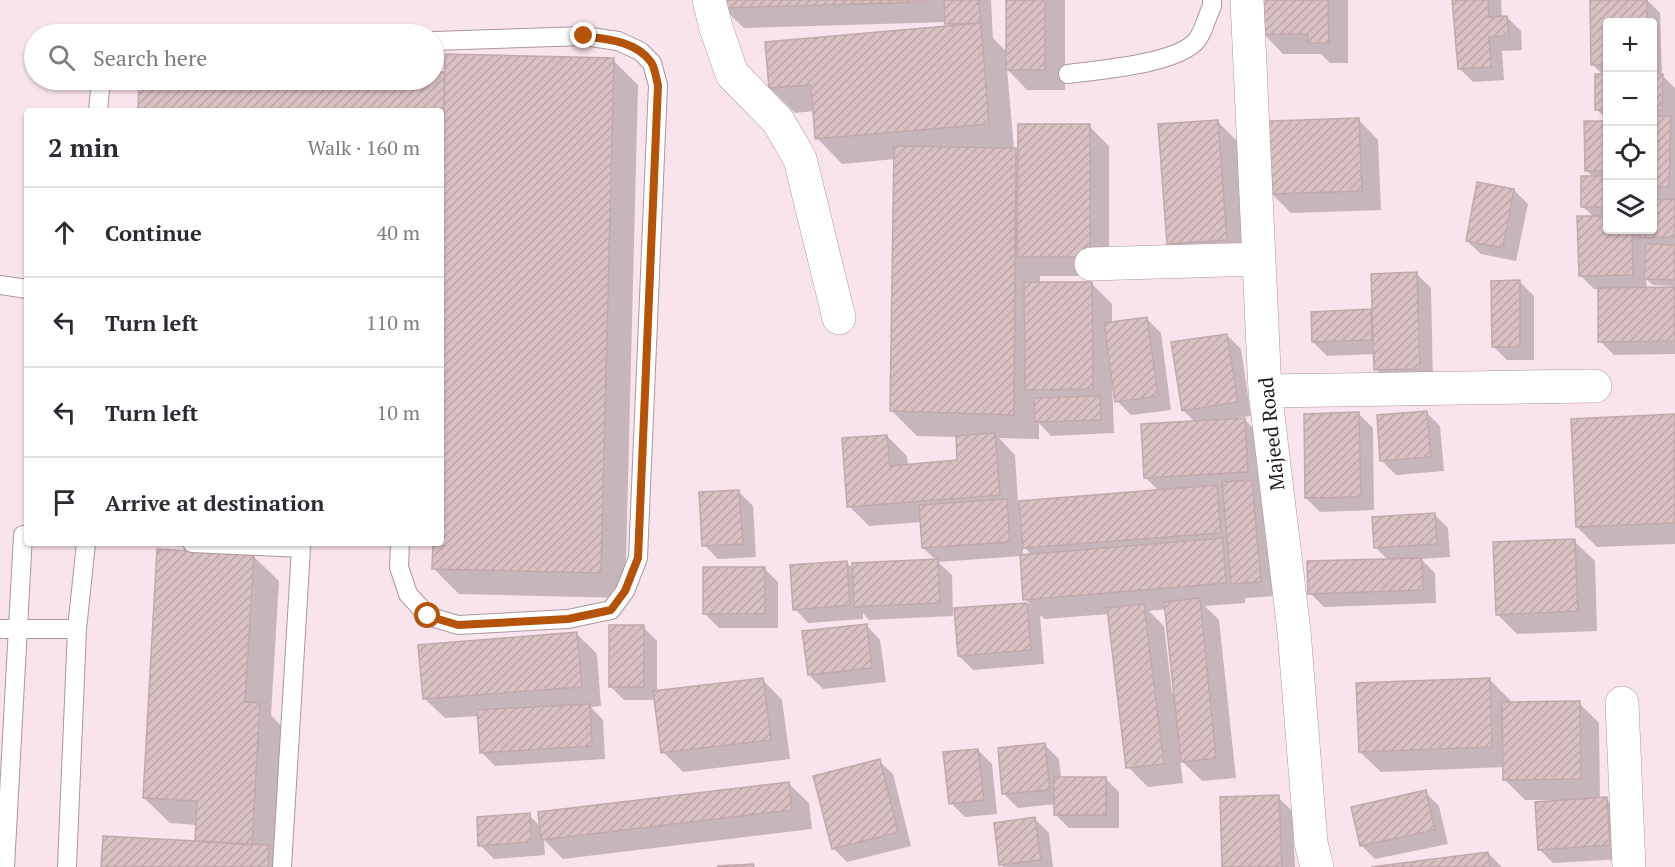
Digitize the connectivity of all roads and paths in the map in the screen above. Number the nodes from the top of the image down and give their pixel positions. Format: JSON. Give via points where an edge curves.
{"nodes":[{"id":1,"x":709,"y":0,"type":"edge"},
{"id":2,"x":1212,"y":0,"type":"edge"},
{"id":3,"x":1247,"y":0,"type":"edge"},
{"id":4,"x":444,"y":41,"type":"edge"},
{"id":5,"x":1068,"y":74,"type":"dead end"},
{"id":6,"x":100,"y":90,"type":"edge"},
{"id":7,"x":98,"y":108,"type":"edge"},
{"id":8,"x":1259,"y":259,"type":"junction"},
{"id":9,"x":1091,"y":264,"type":"dead end"},
{"id":10,"x":0,"y":285,"type":"edge"},
{"id":11,"x":24,"y":288,"type":"edge"},
{"id":12,"x":838,"y":318,"type":"dead end"},
{"id":13,"x":1595,"y":386,"type":"dead end"},
{"id":14,"x":1265,"y":391,"type":"junction"},
{"id":15,"x":24,"y":536,"type":"edge"},
{"id":16,"x":86,"y":546,"type":"edge"},
{"id":17,"x":257,"y":546,"type":"edge"},
{"id":18,"x":399,"y":546,"type":"edge"},
{"id":19,"x":9,"y":629,"type":"edge"},
{"id":20,"x":78,"y":629,"type":"junction"},
{"id":21,"x":1622,"y":703,"type":"dead end"},
{"id":22,"x":5,"y":867,"type":"edge"},
{"id":23,"x":67,"y":867,"type":"edge"},
{"id":24,"x":282,"y":867,"type":"edge"},
{"id":25,"x":1317,"y":867,"type":"edge"},
{"id":26,"x":1629,"y":867,"type":"edge"}],
"edges":[{"from":1,"to":12,"type":"street","via":[[732,74],[778,122],[800,159]]},
{"from":2,"to":5,"type":"lane","via":[[1196,41],[1172,56]]},
{"from":3,"to":8,"type":"street","name":"Majeed Road"},
{"from":4,"to":18,"type":"lane","via":[[584,36],[618,41],[640,51],[652,63],[658,85],[638,558],[625,591],[611,610],[568,619],[458,625],[428,616],[408,594],[399,567]]},
{"from":6,"to":7,"type":"lane"},
{"from":8,"to":9,"type":"street"},
{"from":8,"to":14,"type":"street","name":"Majeed Road"},
{"from":10,"to":11,"type":"lane"},
{"from":13,"to":14,"type":"street"},
{"from":14,"to":25,"type":"street","name":"Majeed Road","via":[[1294,631],[1311,843]]},
{"from":15,"to":19,"type":"lane"},
{"from":16,"to":20,"type":"lane"},
{"from":17,"to":24,"type":"lane","via":[[301,548]]},
{"from":19,"to":20,"type":"lane"},
{"from":19,"to":22,"type":"lane"},
{"from":20,"to":23,"type":"lane"},
{"from":21,"to":26,"type":"street"}]}
